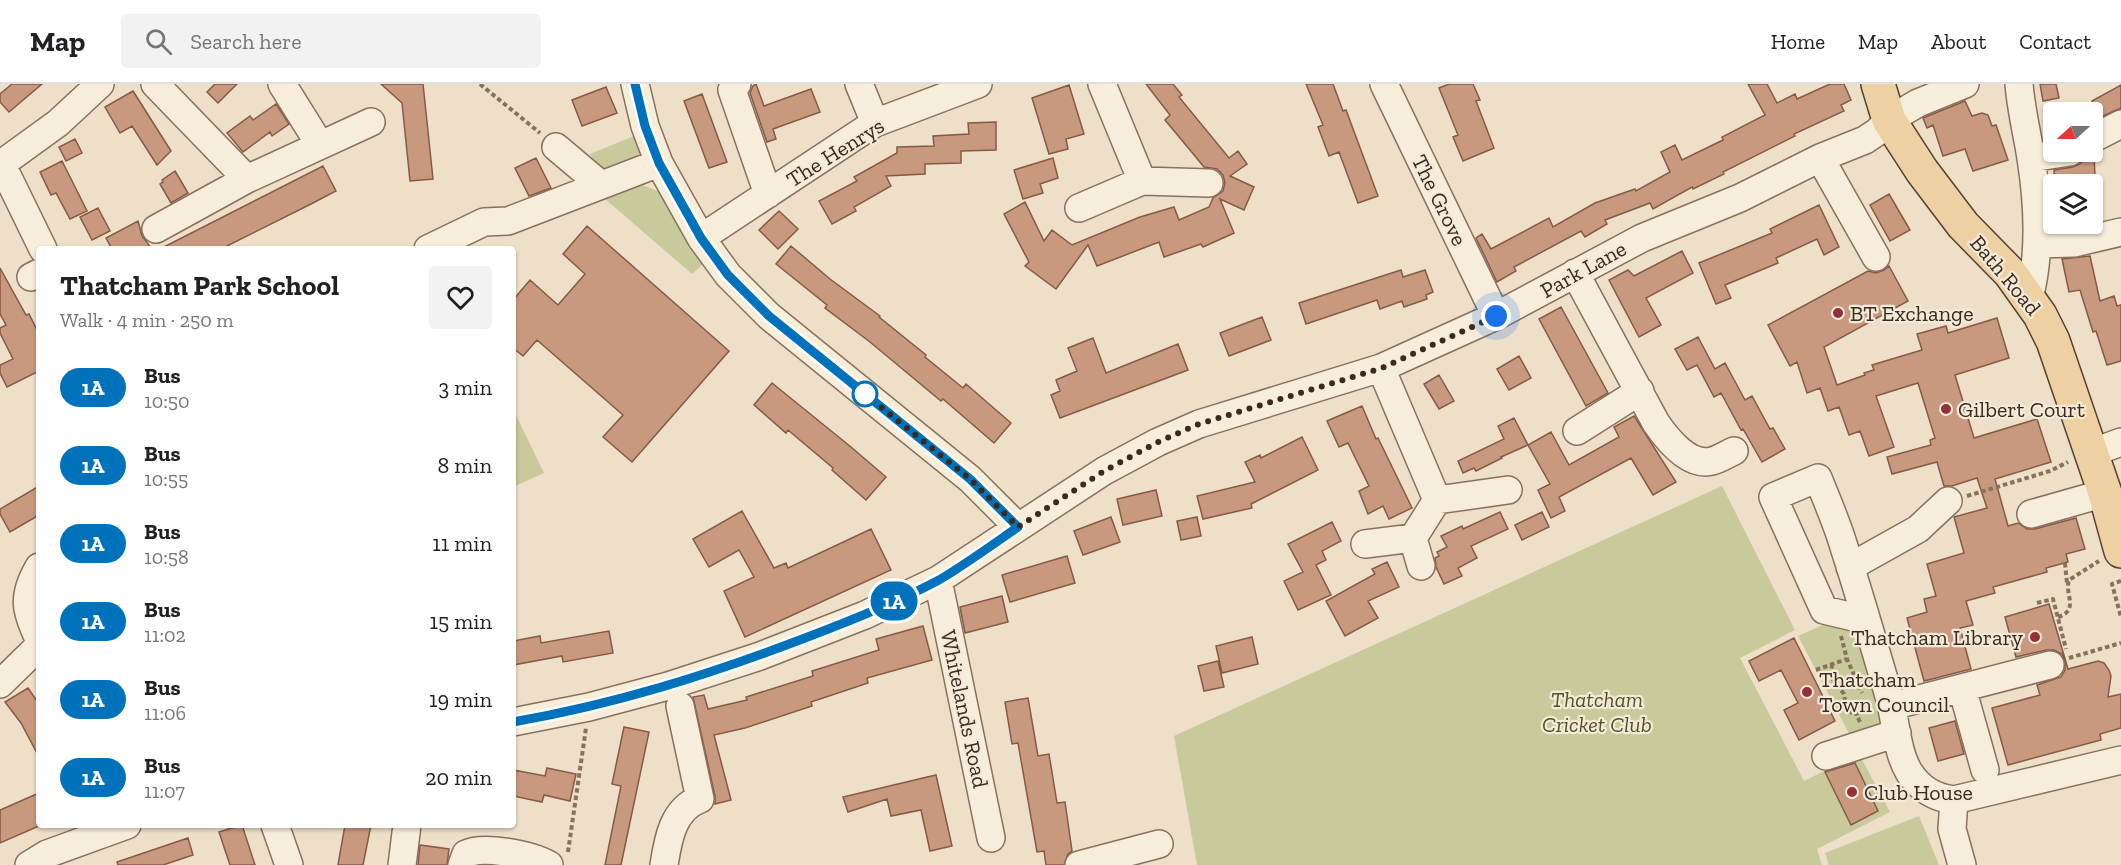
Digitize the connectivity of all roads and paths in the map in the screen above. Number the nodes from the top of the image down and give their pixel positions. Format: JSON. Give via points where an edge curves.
{"nodes":[{"id":1,"x":100,"y":84,"type":"edge"},
{"id":2,"x":155,"y":84,"type":"edge"},
{"id":3,"x":282,"y":84,"type":"edge"},
{"id":4,"x":480,"y":84,"type":"edge"},
{"id":5,"x":635,"y":84,"type":"edge"},
{"id":6,"x":737,"y":84,"type":"edge"},
{"id":7,"x":859,"y":84,"type":"edge"},
{"id":8,"x":978,"y":84,"type":"edge"},
{"id":9,"x":1102,"y":84,"type":"edge"},
{"id":10,"x":1384,"y":84,"type":"edge"},
{"id":11,"x":1878,"y":84,"type":"edge"},
{"id":12,"x":1965,"y":84,"type":"edge"},
{"id":13,"x":2016,"y":91,"type":"edge"},
{"id":14,"x":1889,"y":120,"type":"junction"},
{"id":15,"x":371,"y":122,"type":"dead end"},
{"id":16,"x":875,"y":123,"type":"junction"},
{"id":17,"x":2121,"y":124,"type":"edge"},
{"id":18,"x":2103,"y":134,"type":"edge"},
{"id":19,"x":320,"y":145,"type":"junction"},
{"id":20,"x":556,"y":147,"type":"joint"},
{"id":21,"x":2043,"y":156,"type":"edge"},
{"id":22,"x":1820,"y":158,"type":"junction"},
{"id":23,"x":2031,"y":158,"type":"junction"},
{"id":24,"x":659,"y":163,"type":"junction"},
{"id":25,"x":1,"y":165,"type":"edge"},
{"id":26,"x":247,"y":179,"type":"junction"},
{"id":27,"x":1142,"y":181,"type":"junction"},
{"id":28,"x":1209,"y":183,"type":"dead end"},
{"id":29,"x":601,"y":185,"type":"junction"},
{"id":30,"x":768,"y":194,"type":"junction"},
{"id":31,"x":1079,"y":208,"type":"dead end"},
{"id":32,"x":156,"y":229,"type":"dead end"},
{"id":33,"x":2121,"y":232,"type":"edge"},
{"id":34,"x":701,"y":238,"type":"junction"},
{"id":35,"x":2037,"y":244,"type":"junction"},
{"id":36,"x":42,"y":246,"type":"edge"},
{"id":37,"x":434,"y":246,"type":"edge"},
{"id":38,"x":1876,"y":257,"type":"dead end"},
{"id":39,"x":1575,"y":273,"type":"junction"},
{"id":40,"x":2029,"y":298,"type":"junction"},
{"id":41,"x":1496,"y":316,"type":"junction"},
{"id":42,"x":1382,"y":368,"type":"junction"},
{"id":43,"x":1640,"y":391,"type":"junction"},
{"id":44,"x":1577,"y":431,"type":"dead end"},
{"id":45,"x":2121,"y":442,"type":"edge"},
{"id":46,"x":1734,"y":451,"type":"dead end"},
{"id":47,"x":2091,"y":453,"type":"junction"},
{"id":48,"x":1508,"y":490,"type":"dead end"},
{"id":49,"x":1437,"y":500,"type":"junction"},
{"id":50,"x":1948,"y":501,"type":"joint"},
{"id":51,"x":2113,"y":509,"type":"edge"},
{"id":52,"x":2031,"y":514,"type":"dead end"},
{"id":53,"x":1018,"y":527,"type":"junction"},
{"id":54,"x":1413,"y":538,"type":"junction"},
{"id":55,"x":1365,"y":544,"type":"dead end"},
{"id":56,"x":2111,"y":555,"type":"edge"},
{"id":57,"x":1847,"y":556,"type":"junction"},
{"id":58,"x":2064,"y":563,"type":"dead end"},
{"id":59,"x":1421,"y":566,"type":"dead end"},
{"id":60,"x":36,"y":573,"type":"edge"},
{"id":61,"x":938,"y":580,"type":"junction"},
{"id":62,"x":2121,"y":582,"type":"edge"},
{"id":63,"x":2067,"y":585,"type":"junction"},
{"id":64,"x":2037,"y":603,"type":"dead end"},
{"id":65,"x":2121,"y":617,"type":"edge"},
{"id":66,"x":2058,"y":618,"type":"junction"},
{"id":67,"x":1866,"y":620,"type":"junction"},
{"id":68,"x":1840,"y":631,"type":"dead end"},
{"id":69,"x":36,"y":633,"type":"edge"},
{"id":70,"x":2121,"y":643,"type":"edge"},
{"id":71,"x":36,"y":649,"type":"edge"},
{"id":72,"x":1847,"y":658,"type":"junction"},
{"id":73,"x":2059,"y":662,"type":"junction"},
{"id":74,"x":1832,"y":664,"type":"junction"},
{"id":75,"x":1816,"y":670,"type":"dead end"},
{"id":76,"x":0,"y":684,"type":"edge"},
{"id":77,"x":1962,"y":688,"type":"junction"},
{"id":78,"x":680,"y":706,"type":"dead end"},
{"id":79,"x":1892,"y":706,"type":"junction"},
{"id":80,"x":589,"y":707,"type":"junction"},
{"id":81,"x":1856,"y":714,"type":"junction"},
{"id":82,"x":516,"y":721,"type":"edge"},
{"id":83,"x":1898,"y":733,"type":"junction"},
{"id":84,"x":1869,"y":742,"type":"junction"},
{"id":85,"x":1826,"y":756,"type":"dead end"},
{"id":86,"x":2121,"y":760,"type":"edge"},
{"id":87,"x":1984,"y":770,"type":"dead end"},
{"id":88,"x":1954,"y":800,"type":"junction"},
{"id":89,"x":119,"y":828,"type":"edge"},
{"id":90,"x":276,"y":828,"type":"edge"},
{"id":91,"x":407,"y":828,"type":"edge"},
{"id":92,"x":991,"y":838,"type":"dead end"},
{"id":93,"x":1159,"y":844,"type":"dead end"},
{"id":94,"x":558,"y":863,"type":"edge"},
{"id":95,"x":29,"y":865,"type":"edge"},
{"id":96,"x":289,"y":865,"type":"edge"},
{"id":97,"x":402,"y":865,"type":"edge"},
{"id":98,"x":462,"y":865,"type":"edge"},
{"id":99,"x":664,"y":865,"type":"edge"},
{"id":100,"x":1079,"y":865,"type":"edge"},
{"id":101,"x":1962,"y":865,"type":"edge"}],
"edges":[{"from":1,"to":25,"type":"street","via":[[58,123]]},
{"from":2,"to":26,"type":"street"},
{"from":3,"to":19,"type":"street"},
{"from":4,"to":20,"type":"path"},
{"from":5,"to":24,"type":"street"},
{"from":6,"to":30,"type":"street","via":[[732,90]]},
{"from":7,"to":16,"type":"street"},
{"from":8,"to":16,"type":"street","name":"The Henrys"},
{"from":9,"to":27,"type":"street"},
{"from":10,"to":41,"type":"street","name":"The Grove"},
{"from":11,"to":14,"type":"main road","name":"Bath Road"},
{"from":12,"to":14,"type":"street","name":"Park Lane"},
{"from":13,"to":23,"type":"street"},
{"from":14,"to":22,"type":"street","name":"Park Lane","via":[[1872,136]]},
{"from":14,"to":40,"type":"main road","name":"Bath Road","via":[[1963,225]]},
{"from":15,"to":19,"type":"street"},
{"from":16,"to":30,"type":"street","name":"The Henrys"},
{"from":17,"to":18,"type":"street"},
{"from":19,"to":26,"type":"street"},
{"from":20,"to":29,"type":"street"},
{"from":21,"to":23,"type":"street"},
{"from":22,"to":38,"type":"street"},
{"from":22,"to":39,"type":"street","name":"Park Lane","via":[[1740,198],[1642,238]]},
{"from":23,"to":35,"type":"street"},
{"from":24,"to":29,"type":"street"},
{"from":24,"to":34,"type":"street"},
{"from":25,"to":36,"type":"street"},
{"from":26,"to":32,"type":"street"},
{"from":27,"to":28,"type":"street"},
{"from":27,"to":31,"type":"street"},
{"from":29,"to":37,"type":"street","via":[[508,221],[483,222]]},
{"from":30,"to":34,"type":"street","name":"The Henrys"},
{"from":33,"to":35,"type":"street","via":[[2074,243]]},
{"from":34,"to":53,"type":"street","via":[[728,275],[769,316],[970,479]]},
{"from":35,"to":40,"type":"street"},
{"from":39,"to":41,"type":"street","name":"Park Lane"},
{"from":39,"to":43,"type":"street"},
{"from":40,"to":47,"type":"main road","name":"Bath Road","via":[[2053,341]]},
{"from":41,"to":42,"type":"street","name":"Park Lane"},
{"from":42,"to":49,"type":"street"},
{"from":42,"to":53,"type":"street","name":"Park Lane","via":[[1199,424],[1104,471]]},
{"from":43,"to":44,"type":"street"},
{"from":43,"to":46,"type":"street","via":[[1659,427],[1686,454],[1697,460],[1714,461]]},
{"from":45,"to":47,"type":"street"},
{"from":47,"to":50,"type":"path","via":[[2050,471]]},
{"from":47,"to":51,"type":"main road","name":"Bath Road"},
{"from":48,"to":49,"type":"street"},
{"from":49,"to":54,"type":"street"},
{"from":50,"to":57,"type":"street","via":[[1918,529]]},
{"from":51,"to":52,"type":"street"},
{"from":51,"to":56,"type":"main road","name":"Bath Road"},
{"from":53,"to":61,"type":"street","name":"Park Lane"},
{"from":54,"to":55,"type":"street"},
{"from":54,"to":59,"type":"street"},
{"from":56,"to":63,"type":"path","via":[[2092,563]]},
{"from":57,"to":67,"type":"street"},
{"from":57,"to":67,"type":"street","via":[[1818,478],[1773,496],[1824,610]]},
{"from":58,"to":63,"type":"path"},
{"from":60,"to":69,"type":"street","via":[[26,603]]},
{"from":61,"to":80,"type":"street","name":"Park Lane","via":[[865,615],[760,656],[668,687]]},
{"from":61,"to":92,"type":"street","name":"Whitelands Road"},
{"from":62,"to":65,"type":"path","via":[[2112,584]]},
{"from":63,"to":66,"type":"path","via":[[2069,609]]},
{"from":64,"to":66,"type":"path","via":[[2053,599]]},
{"from":66,"to":73,"type":"path"},
{"from":67,"to":79,"type":"street"},
{"from":68,"to":72,"type":"path"},
{"from":70,"to":73,"type":"path"},
{"from":71,"to":76,"type":"street"},
{"from":72,"to":74,"type":"path"},
{"from":72,"to":81,"type":"path","via":[[1868,707]]},
{"from":73,"to":77,"type":"street"},
{"from":74,"to":75,"type":"path"},
{"from":74,"to":81,"type":"path","via":[[1831,677],[1844,694],[1846,708]]},
{"from":77,"to":79,"type":"street"},
{"from":77,"to":87,"type":"street"},
{"from":78,"to":99,"type":"street","via":[[700,799],[681,812],[670,836]]},
{"from":79,"to":83,"type":"street"},
{"from":80,"to":82,"type":"street","name":"Park Lane"},
{"from":80,"to":94,"type":"path"},
{"from":81,"to":84,"type":"path"},
{"from":83,"to":84,"type":"street"},
{"from":83,"to":88,"type":"street","via":[[1903,759],[1917,782],[1937,796]]},
{"from":84,"to":85,"type":"street"},
{"from":86,"to":88,"type":"street"},
{"from":88,"to":101,"type":"street","via":[[1952,829]]},
{"from":89,"to":95,"type":"street","via":[[47,854]]},
{"from":90,"to":96,"type":"street"},
{"from":91,"to":97,"type":"street"},
{"from":93,"to":100,"type":"street"},
{"from":94,"to":98,"type":"street","via":[[484,850],[466,854]]}]}
